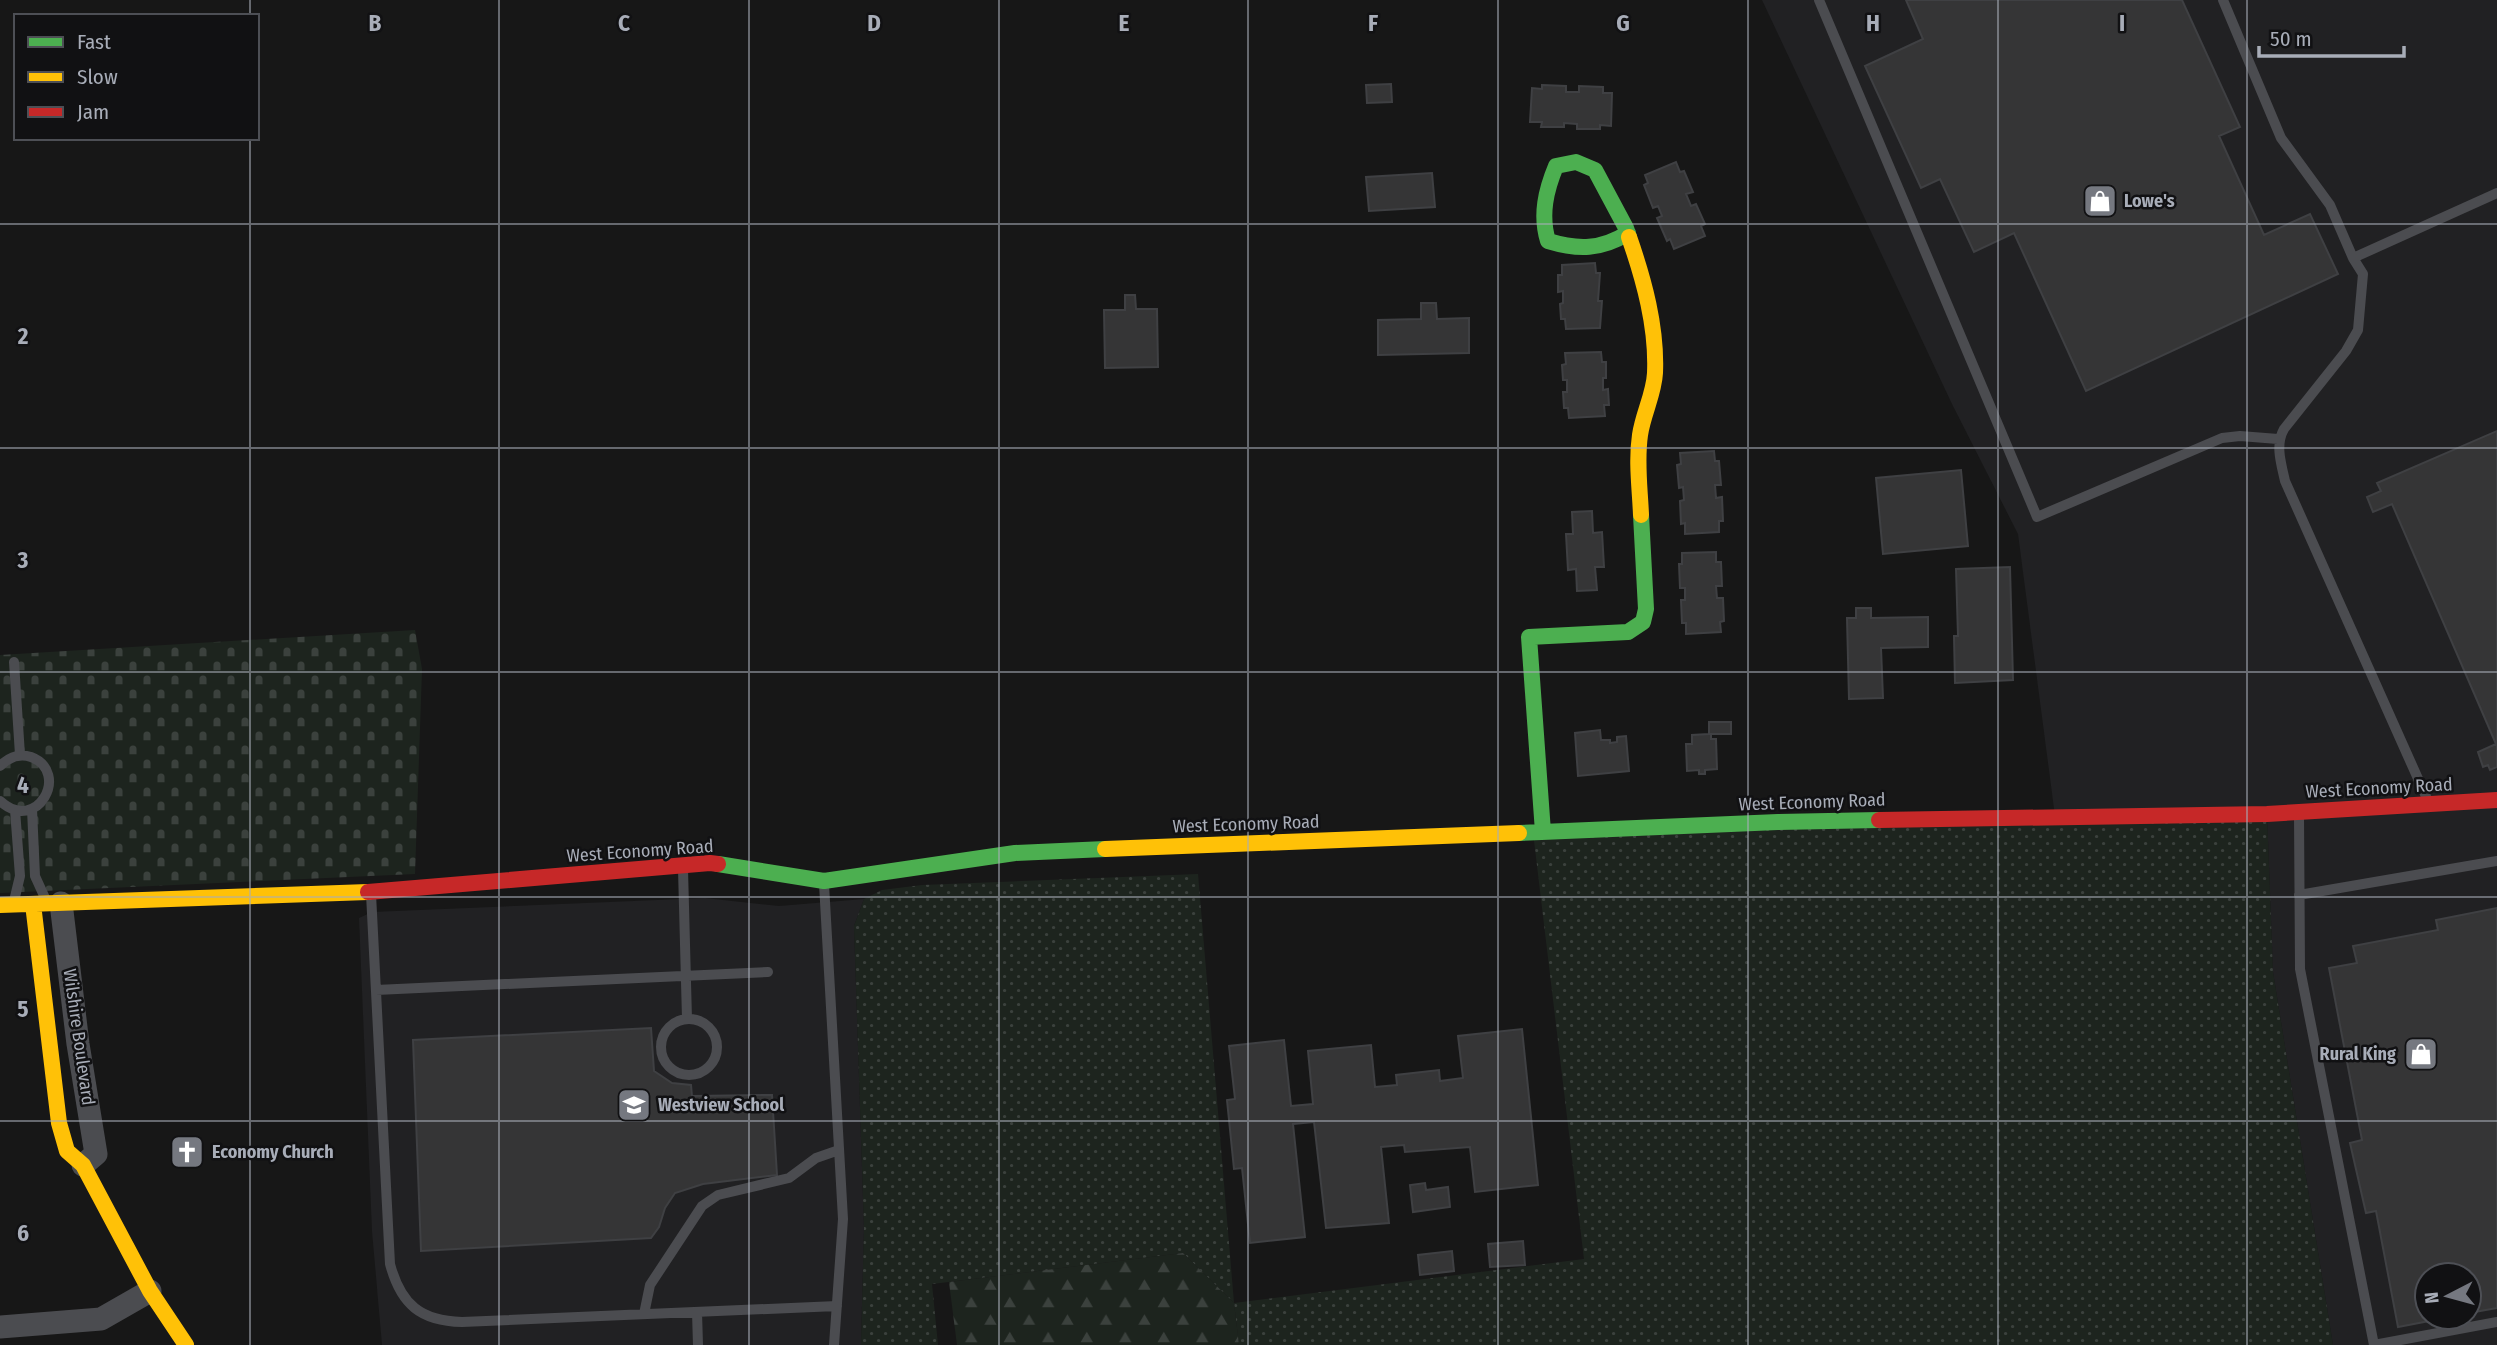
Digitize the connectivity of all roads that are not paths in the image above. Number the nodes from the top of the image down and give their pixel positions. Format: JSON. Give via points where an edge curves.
{"nodes":[{"id":1,"x":1819,"y":0,"type":"edge"},
{"id":2,"x":2223,"y":0,"type":"edge"},
{"id":3,"x":2497,"y":193,"type":"edge"},
{"id":4,"x":1628,"y":233,"type":"junction"},
{"id":5,"x":2353,"y":258,"type":"junction"},
{"id":6,"x":2278,"y":439,"type":"junction"},
{"id":7,"x":14,"y":662,"type":"dead end"},
{"id":8,"x":20,"y":755,"type":"junction"},
{"id":9,"x":0,"y":766,"type":"edge"},
{"id":10,"x":0,"y":800,"type":"edge"},
{"id":11,"x":2497,"y":800,"type":"edge"},
{"id":12,"x":2429,"y":804,"type":"junction"},
{"id":13,"x":32,"y":809,"type":"junction"},
{"id":14,"x":15,"y":810,"type":"junction"},
{"id":15,"x":2299,"y":812,"type":"junction"},
{"id":16,"x":1542,"y":832,"type":"junction"},
{"id":17,"x":2497,"y":861,"type":"edge"},
{"id":18,"x":683,"y":866,"type":"junction"},
{"id":19,"x":824,"y":881,"type":"junction"},
{"id":20,"x":370,"y":892,"type":"junction"},
{"id":21,"x":2299,"y":895,"type":"junction"},
{"id":22,"x":47,"y":903,"type":"junction"},
{"id":23,"x":6,"y":905,"type":"edge"},
{"id":24,"x":768,"y":972,"type":"dead end"},
{"id":25,"x":686,"y":975,"type":"junction"},
{"id":26,"x":376,"y":990,"type":"junction"},
{"id":27,"x":687,"y":1019,"type":"junction"},
{"id":28,"x":839,"y":1150,"type":"junction"},
{"id":29,"x":83,"y":1165,"type":"junction"},
{"id":30,"x":150,"y":1291,"type":"junction"},
{"id":31,"x":837,"y":1306,"type":"junction"},
{"id":32,"x":697,"y":1312,"type":"junction"},
{"id":33,"x":643,"y":1314,"type":"junction"},
{"id":34,"x":2497,"y":1322,"type":"edge"},
{"id":35,"x":0,"y":1327,"type":"edge"},
{"id":36,"x":186,"y":1345,"type":"edge"},
{"id":37,"x":698,"y":1345,"type":"edge"},
{"id":38,"x":834,"y":1345,"type":"edge"}],
"edges":[{"from":1,"to":6,"type":"lane","via":[[2037,517],[2222,438]]},
{"from":2,"to":5,"type":"lane","via":[[2281,138],[2330,205]]},
{"from":3,"to":5,"type":"lane"},
{"from":4,"to":4,"type":"street","via":[[1595,170],[1576,162],[1556,166],[1545,205],[1548,241],[1592,249]]},
{"from":4,"to":16,"type":"street","via":[[1646,284],[1655,359],[1638,455],[1646,609],[1643,622],[1628,632],[1529,637]]},
{"from":5,"to":6,"type":"lane","via":[[2363,274],[2358,330]]},
{"from":6,"to":12,"type":"lane","via":[[2285,481]]},
{"from":7,"to":8,"type":"lane"},
{"from":8,"to":9,"type":"lane"},
{"from":8,"to":13,"type":"lane","via":[[41,763],[49,779],[46,797]]},
{"from":10,"to":14,"type":"lane"},
{"from":11,"to":12,"type":"street","name":"West Economy Road"},
{"from":12,"to":15,"type":"street","name":"West Economy Road"},
{"from":13,"to":14,"type":"lane"},
{"from":13,"to":22,"type":"lane","via":[[35,876]]},
{"from":14,"to":23,"type":"lane","via":[[20,876]]},
{"from":15,"to":16,"type":"street","name":"West Economy Road","via":[[1778,822]]},
{"from":15,"to":21,"type":"lane"},
{"from":16,"to":19,"type":"street","name":"West Economy Road","via":[[1015,853]]},
{"from":17,"to":21,"type":"lane"},
{"from":18,"to":19,"type":"street","name":"West Economy Road","via":[[710,863]]},
{"from":18,"to":20,"type":"street","name":"West Economy Road"},
{"from":18,"to":25,"type":"lane"},
{"from":19,"to":28,"type":"lane"},
{"from":20,"to":22,"type":"street","name":"West Economy Road"},
{"from":20,"to":26,"type":"lane"},
{"from":21,"to":34,"type":"lane","via":[[2300,969],[2374,1345]]},
{"from":22,"to":23,"type":"street","name":"West Economy Road"},
{"from":22,"to":29,"type":"street","name":"Wilshire Boulevard","via":[[59,1123],[67,1151]]},
{"from":22,"to":29,"type":"street","name":"Wilshire Boulevard","via":[[96,1154]]},
{"from":24,"to":25,"type":"lane"},
{"from":25,"to":26,"type":"lane"},
{"from":25,"to":27,"type":"lane"},
{"from":26,"to":33,"type":"lane","via":[[390,1264],[406,1299],[428,1317],[443,1321]]},
{"from":27,"to":27,"type":"lane","via":[[671,1026],[661,1042],[669,1067],[685,1075],[710,1065],[716,1048],[711,1031]]},
{"from":28,"to":31,"type":"lane","via":[[843,1219]]},
{"from":28,"to":33,"type":"lane","via":[[816,1158],[789,1178],[718,1195],[702,1206],[650,1285]]},
{"from":29,"to":30,"type":"street","name":"Wilshire Boulevard"},
{"from":30,"to":35,"type":"street","via":[[101,1319]]},
{"from":30,"to":36,"type":"street","name":"Wilshire Boulevard"},
{"from":31,"to":32,"type":"lane"},
{"from":31,"to":38,"type":"lane"},
{"from":32,"to":33,"type":"lane"},
{"from":32,"to":37,"type":"lane"}]}
